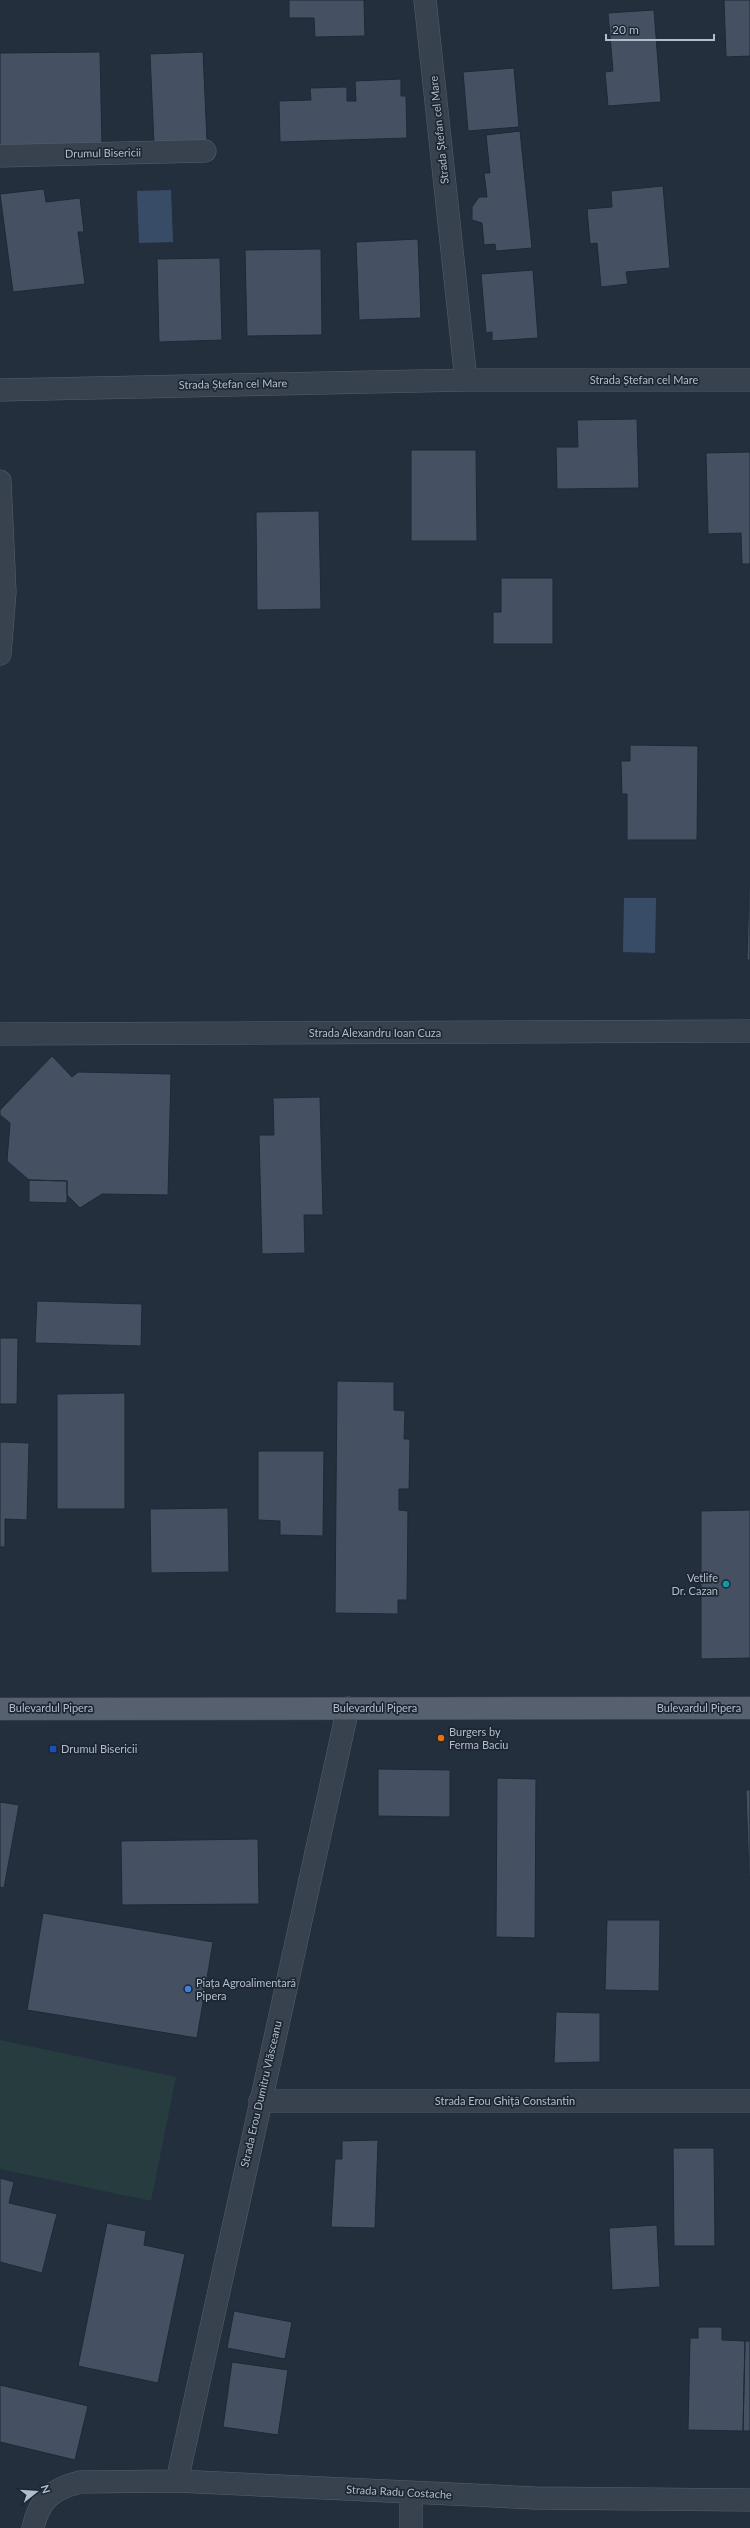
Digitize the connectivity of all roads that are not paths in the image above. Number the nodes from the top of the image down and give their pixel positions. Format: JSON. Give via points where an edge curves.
{"nodes":[{"id":1,"x":424,"y":0,"type":"edge"},
{"id":2,"x":205,"y":151,"type":"dead end"},
{"id":3,"x":0,"y":156,"type":"edge"},
{"id":4,"x":466,"y":380,"type":"junction"},
{"id":5,"x":750,"y":380,"type":"edge"},
{"id":6,"x":0,"y":390,"type":"edge"},
{"id":7,"x":0,"y":481,"type":"edge"},
{"id":8,"x":0,"y":654,"type":"edge"},
{"id":9,"x":750,"y":1031,"type":"edge"},
{"id":10,"x":0,"y":1034,"type":"edge"},
{"id":11,"x":348,"y":1708,"type":"junction"},
{"id":12,"x":750,"y":1708,"type":"edge"},
{"id":13,"x":0,"y":1709,"type":"edge"},
{"id":14,"x":260,"y":2101,"type":"junction"},
{"id":15,"x":750,"y":2101,"type":"edge"},
{"id":16,"x":177,"y":2481,"type":"junction"},
{"id":17,"x":411,"y":2493,"type":"junction"},
{"id":18,"x":750,"y":2500,"type":"edge"},
{"id":19,"x":33,"y":2528,"type":"edge"},
{"id":20,"x":411,"y":2528,"type":"edge"}],
"edges":[{"from":1,"to":4,"type":"street","name":"Strada Ștefan cel Mare"},
{"from":2,"to":3,"type":"street","name":"Drumul Bisericii"},
{"from":4,"to":5,"type":"street","name":"Strada Ștefan cel Mare"},
{"from":4,"to":6,"type":"street","name":"Strada Ștefan cel Mare"},
{"from":7,"to":8,"type":"street","via":[[5,592]]},
{"from":9,"to":10,"type":"street","name":"Strada Alexandru Ioan Cuza"},
{"from":11,"to":12,"type":"main road","name":"Bulevardul Pipera"},
{"from":11,"to":13,"type":"main road","name":"Bulevardul Pipera"},
{"from":11,"to":14,"type":"street","name":"Strada Erou Dumitru Vlăsceanu"},
{"from":14,"to":15,"type":"street","name":"Strada Erou Ghiță Constantin"},
{"from":14,"to":16,"type":"street","name":"Strada Erou Dumitru Vlăsceanu"},
{"from":16,"to":17,"type":"street","name":"Strada Radu Costache"},
{"from":16,"to":19,"type":"street","name":"Strada Radu Costache","via":[[80,2482],[64,2486],[50,2494]]},
{"from":17,"to":18,"type":"street","name":"Strada Radu Costache","via":[[535,2498]]},
{"from":17,"to":20,"type":"street"}]}
